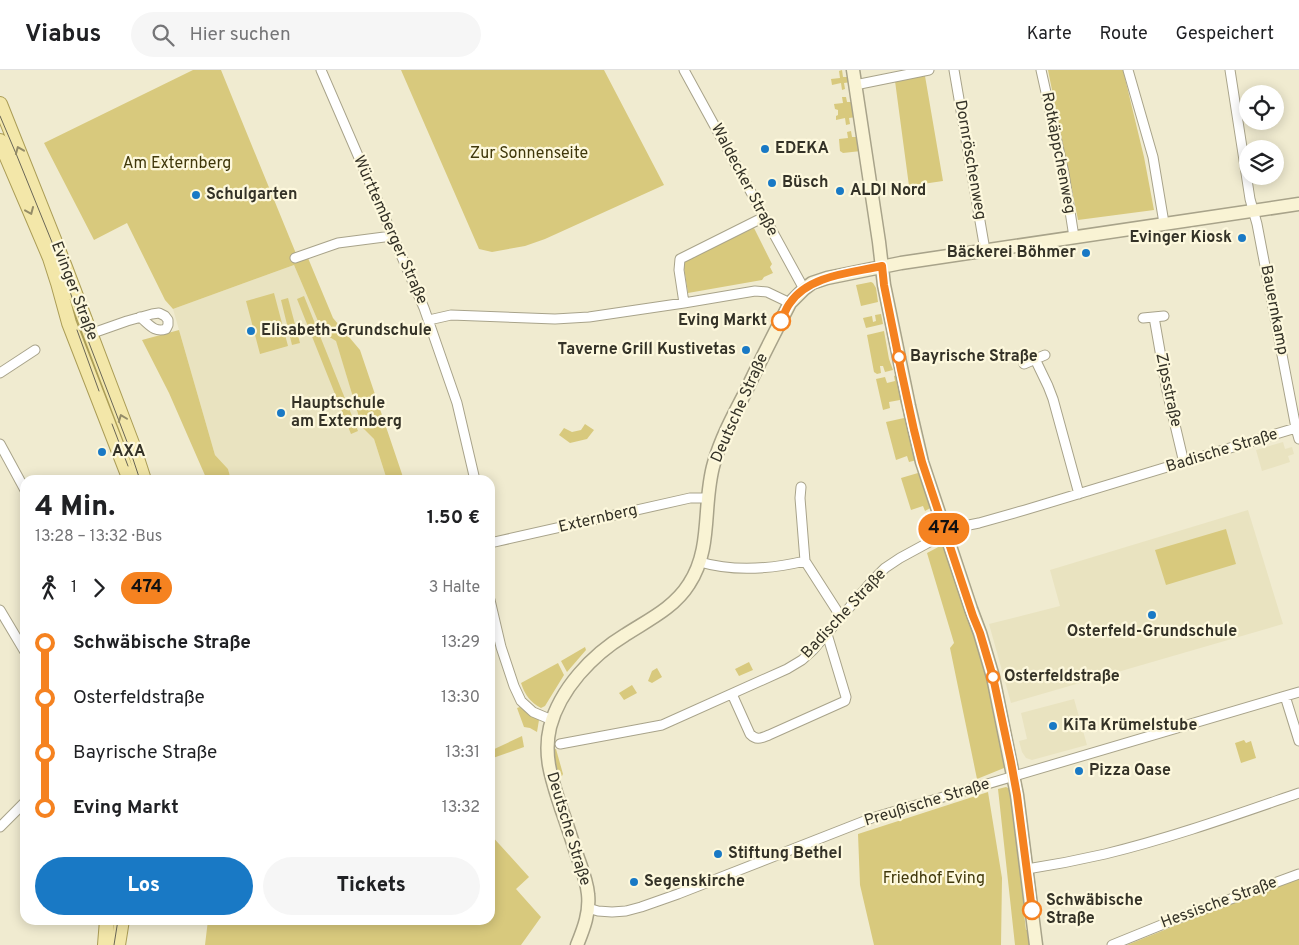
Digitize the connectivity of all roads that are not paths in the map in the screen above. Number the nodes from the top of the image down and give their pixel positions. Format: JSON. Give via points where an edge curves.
{"nodes":[{"id":1,"x":321,"y":70,"type":"edge"},
{"id":2,"x":684,"y":70,"type":"edge"},
{"id":3,"x":853,"y":70,"type":"edge"},
{"id":4,"x":929,"y":70,"type":"edge"},
{"id":5,"x":954,"y":70,"type":"edge"},
{"id":6,"x":1040,"y":70,"type":"edge"},
{"id":7,"x":1128,"y":70,"type":"edge"},
{"id":8,"x":1230,"y":70,"type":"edge"},
{"id":9,"x":855,"y":85,"type":"junction"},
{"id":10,"x":0,"y":104,"type":"edge"},
{"id":11,"x":0,"y":141,"type":"edge"},
{"id":12,"x":1299,"y":204,"type":"edge"},
{"id":13,"x":1254,"y":210,"type":"junction"},
{"id":14,"x":764,"y":217,"type":"junction"},
{"id":15,"x":1164,"y":223,"type":"junction"},
{"id":16,"x":392,"y":236,"type":"junction"},
{"id":17,"x":1074,"y":237,"type":"junction"},
{"id":18,"x":985,"y":250,"type":"junction"},
{"id":19,"x":295,"y":258,"type":"dead end"},
{"id":20,"x":882,"y":266,"type":"junction"},
{"id":21,"x":804,"y":289,"type":"junction"},
{"id":22,"x":684,"y":303,"type":"junction"},
{"id":23,"x":790,"y":303,"type":"junction"},
{"id":24,"x":1164,"y":316,"type":"dead end"},
{"id":25,"x":1154,"y":317,"type":"junction"},
{"id":26,"x":140,"y":318,"type":"dead end"},
{"id":27,"x":1143,"y":318,"type":"dead end"},
{"id":28,"x":429,"y":320,"type":"junction"},
{"id":29,"x":90,"y":334,"type":"junction"},
{"id":30,"x":35,"y":350,"type":"dead end"},
{"id":31,"x":1045,"y":355,"type":"dead end"},
{"id":32,"x":1035,"y":360,"type":"junction"},
{"id":33,"x":1024,"y":364,"type":"dead end"},
{"id":34,"x":0,"y":372,"type":"edge"},
{"id":35,"x":1297,"y":428,"type":"edge"},
{"id":36,"x":1299,"y":439,"type":"edge"},
{"id":37,"x":0,"y":444,"type":"edge"},
{"id":38,"x":1184,"y":463,"type":"junction"},
{"id":39,"x":128,"y":475,"type":"edge"},
{"id":40,"x":142,"y":475,"type":"edge"},
{"id":41,"x":474,"y":475,"type":"edge"},
{"id":42,"x":20,"y":481,"type":"edge"},
{"id":43,"x":801,"y":487,"type":"dead end"},
{"id":44,"x":1079,"y":494,"type":"junction"},
{"id":45,"x":707,"y":498,"type":"junction"},
{"id":46,"x":946,"y":534,"type":"junction"},
{"id":47,"x":495,"y":542,"type":"edge"},
{"id":48,"x":805,"y":561,"type":"junction"},
{"id":49,"x":700,"y":562,"type":"junction"},
{"id":50,"x":0,"y":610,"type":"edge"},
{"id":51,"x":841,"y":618,"type":"junction"},
{"id":52,"x":495,"y":621,"type":"edge"},
{"id":53,"x":827,"y":634,"type":"junction"},
{"id":54,"x":20,"y":644,"type":"edge"},
{"id":55,"x":1299,"y":692,"type":"edge"},
{"id":56,"x":732,"y":694,"type":"junction"},
{"id":57,"x":1285,"y":696,"type":"junction"},
{"id":58,"x":552,"y":720,"type":"junction"},
{"id":59,"x":1299,"y":741,"type":"edge"},
{"id":60,"x":560,"y":744,"type":"dead end"},
{"id":61,"x":1014,"y":777,"type":"junction"},
{"id":62,"x":1299,"y":793,"type":"edge"},
{"id":63,"x":20,"y":807,"type":"edge"},
{"id":64,"x":0,"y":826,"type":"edge"},
{"id":65,"x":1027,"y":870,"type":"junction"},
{"id":66,"x":1299,"y":874,"type":"edge"},
{"id":67,"x":588,"y":908,"type":"junction"},
{"id":68,"x":107,"y":925,"type":"edge"},
{"id":69,"x":121,"y":925,"type":"edge"},
{"id":70,"x":105,"y":945,"type":"edge"},
{"id":71,"x":118,"y":945,"type":"edge"},
{"id":72,"x":577,"y":945,"type":"edge"},
{"id":73,"x":1036,"y":945,"type":"edge"},
{"id":74,"x":1112,"y":945,"type":"edge"}],
"edges":[{"from":1,"to":16,"type":"street","name":"Württemberger Straße"},
{"from":2,"to":14,"type":"street","name":"Waldecker Straße"},
{"from":3,"to":9,"type":"street"},
{"from":4,"to":9,"type":"street"},
{"from":5,"to":18,"type":"street","name":"Dornröschenweg"},
{"from":6,"to":17,"type":"street","name":"Rotkäppchenweg","via":[[1064,173]]},
{"from":7,"to":15,"type":"street","via":[[1153,157]]},
{"from":8,"to":13,"type":"street","name":"Bauernkamp"},
{"from":9,"to":20,"type":"street"},
{"from":29,"to":10,"type":"main road","name":"Evinger Straße","one_way":true},
{"from":11,"to":39,"type":"main road","name":"Evinger Straße","one_way":true,"via":[[50,258],[69,324]]},
{"from":12,"to":13,"type":"street"},
{"from":13,"to":15,"type":"street"},
{"from":13,"to":35,"type":"street","name":"Bauernkamp"},
{"from":14,"to":21,"type":"street","name":"Waldecker Straße"},
{"from":14,"to":22,"type":"street","via":[[680,259]]},
{"from":15,"to":17,"type":"street"},
{"from":16,"to":19,"type":"street","via":[[338,243]]},
{"from":16,"to":28,"type":"street","name":"Württemberger Straße"},
{"from":17,"to":18,"type":"street"},
{"from":18,"to":20,"type":"street"},
{"from":20,"to":21,"type":"street","via":[[827,278]]},
{"from":20,"to":46,"type":"street","via":[[914,430]]},
{"from":21,"to":23,"type":"street","name":"Deutsche Straße"},
{"from":22,"to":23,"type":"street","via":[[760,291]]},
{"from":22,"to":28,"type":"street","via":[[589,317],[451,315]]},
{"from":23,"to":45,"type":"street","name":"Deutsche Straße","via":[[718,449]]},
{"from":24,"to":25,"type":"street"},
{"from":25,"to":27,"type":"street"},
{"from":25,"to":38,"type":"street","name":"Zipsstraße"},
{"from":26,"to":29,"type":"street"},
{"from":28,"to":41,"type":"street","name":"Württemberger Straße","via":[[457,403]]},
{"from":40,"to":29,"type":"main road","name":"Evinger Straße","one_way":true},
{"from":30,"to":34,"type":"street"},
{"from":31,"to":32,"type":"street"},
{"from":32,"to":33,"type":"street"},
{"from":32,"to":44,"type":"street","via":[[1053,399]]},
{"from":35,"to":36,"type":"street","name":"Bauernkamp"},
{"from":35,"to":38,"type":"street","name":"Badische Straße"},
{"from":37,"to":42,"type":"street"},
{"from":38,"to":44,"type":"street","name":"Badische Straße"},
{"from":43,"to":48,"type":"street"},
{"from":44,"to":46,"type":"street","name":"Badische Straße","via":[[963,526]]},
{"from":45,"to":47,"type":"street","name":"Externberg","via":[[690,498]]},
{"from":45,"to":49,"type":"street","name":"Deutsche Straße"},
{"from":46,"to":51,"type":"street","name":"Badische Straße","via":[[885,568]]},
{"from":46,"to":61,"type":"street","via":[[991,670]]},
{"from":48,"to":49,"type":"street","via":[[752,568]]},
{"from":48,"to":51,"type":"street"},
{"from":49,"to":58,"type":"street","name":"Deutsche Straße","via":[[690,583],[674,603],[611,644],[578,674]]},
{"from":50,"to":54,"type":"street"},
{"from":51,"to":53,"type":"street","name":"Badische Straße"},
{"from":52,"to":58,"type":"street","via":[[521,701],[533,712]]},
{"from":53,"to":56,"type":"street","name":"Badische Straße","via":[[802,660],[788,669]]},
{"from":53,"to":56,"type":"street","via":[[845,701],[769,735],[754,738]]},
{"from":55,"to":57,"type":"street","name":"Preußische Straße"},
{"from":56,"to":60,"type":"street","name":"Badische Straße","via":[[662,725]]},
{"from":57,"to":59,"type":"street"},
{"from":57,"to":61,"type":"street","name":"Preußische Straße"},
{"from":58,"to":67,"type":"street","name":"Deutsche Straße","via":[[548,742],[551,778],[582,868]]},
{"from":61,"to":65,"type":"street"},
{"from":61,"to":67,"type":"street","name":"Preußische Straße","via":[[872,818],[641,907],[612,912]]},
{"from":62,"to":65,"type":"street","via":[[1183,832]]},
{"from":63,"to":64,"type":"street"},
{"from":65,"to":73,"type":"street"},
{"from":66,"to":74,"type":"street","name":"Hessische Straße"},
{"from":67,"to":72,"type":"street","name":"Deutsche Straße"},
{"from":68,"to":70,"type":"main road"},
{"from":69,"to":71,"type":"main road"}]}
